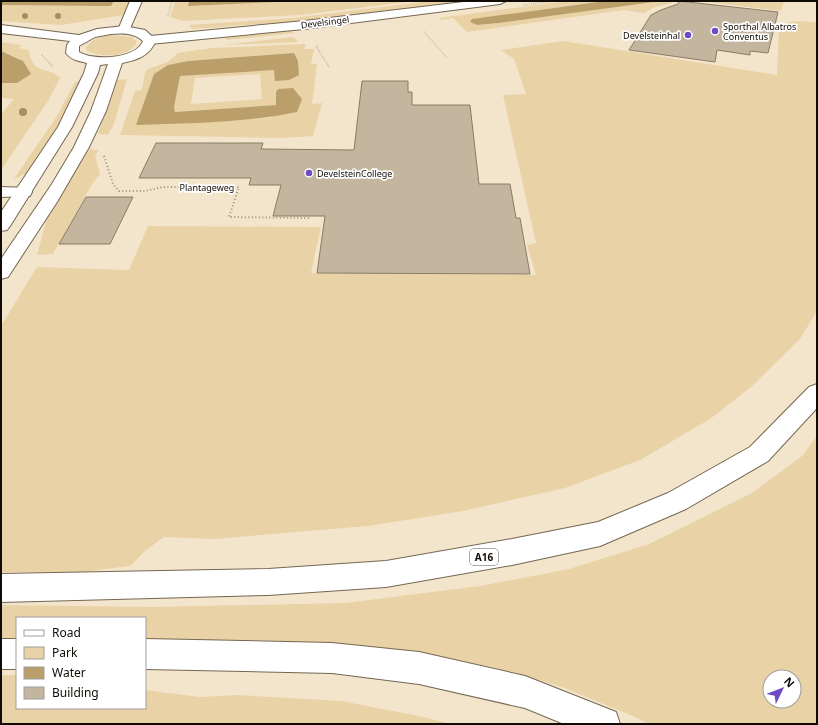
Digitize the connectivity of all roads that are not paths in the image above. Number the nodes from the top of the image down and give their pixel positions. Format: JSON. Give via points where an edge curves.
{"nodes":[{"id":1,"x":136,"y":1,"type":"edge"},
{"id":2,"x":500,"y":1,"type":"edge"},
{"id":3,"x":1,"y":29,"type":"edge"},
{"id":4,"x":124,"y":30,"type":"junction"},
{"id":5,"x":80,"y":39,"type":"junction"},
{"id":6,"x":150,"y":40,"type":"junction"},
{"id":7,"x":116,"y":60,"type":"junction"},
{"id":8,"x":94,"y":61,"type":"junction"},
{"id":9,"x":1,"y":192,"type":"edge"},
{"id":10,"x":24,"y":192,"type":"junction"},
{"id":11,"x":1,"y":226,"type":"edge"},
{"id":12,"x":1,"y":273,"type":"edge"},
{"id":13,"x":817,"y":393,"type":"edge"},
{"id":14,"x":1,"y":588,"type":"edge"},
{"id":15,"x":1,"y":654,"type":"edge"},
{"id":16,"x":16,"y":654,"type":"edge"},
{"id":17,"x":146,"y":654,"type":"edge"},
{"id":18,"x":604,"y":724,"type":"edge"}],
"edges":[{"from":1,"to":4,"type":"main road"},
{"from":2,"to":6,"type":"main road","name":"Develsingel","via":[[304,25]]},
{"from":3,"to":5,"type":"main road"},
{"from":4,"to":5,"type":"main road","via":[[96,33]]},
{"from":4,"to":6,"type":"main road","via":[[141,33]]},
{"from":5,"to":8,"type":"main road","via":[[72,47],[72,53],[77,57]]},
{"from":6,"to":7,"type":"main road","via":[[142,51]]},
{"from":7,"to":8,"type":"main road"},
{"from":7,"to":12,"type":"main road","via":[[103,100],[76,158]]},
{"from":8,"to":10,"type":"main road","via":[[91,73],[65,127]]},
{"from":9,"to":10,"type":"main road"},
{"from":10,"to":11,"type":"main road"},
{"from":13,"to":14,"type":"main road","number":"A16","via":[[759,454],[677,501],[600,534],[386,574],[268,582]]},
{"from":15,"to":16,"type":"main road"},
{"from":17,"to":18,"type":"main road","via":[[332,658],[419,668],[525,692]]}]}
